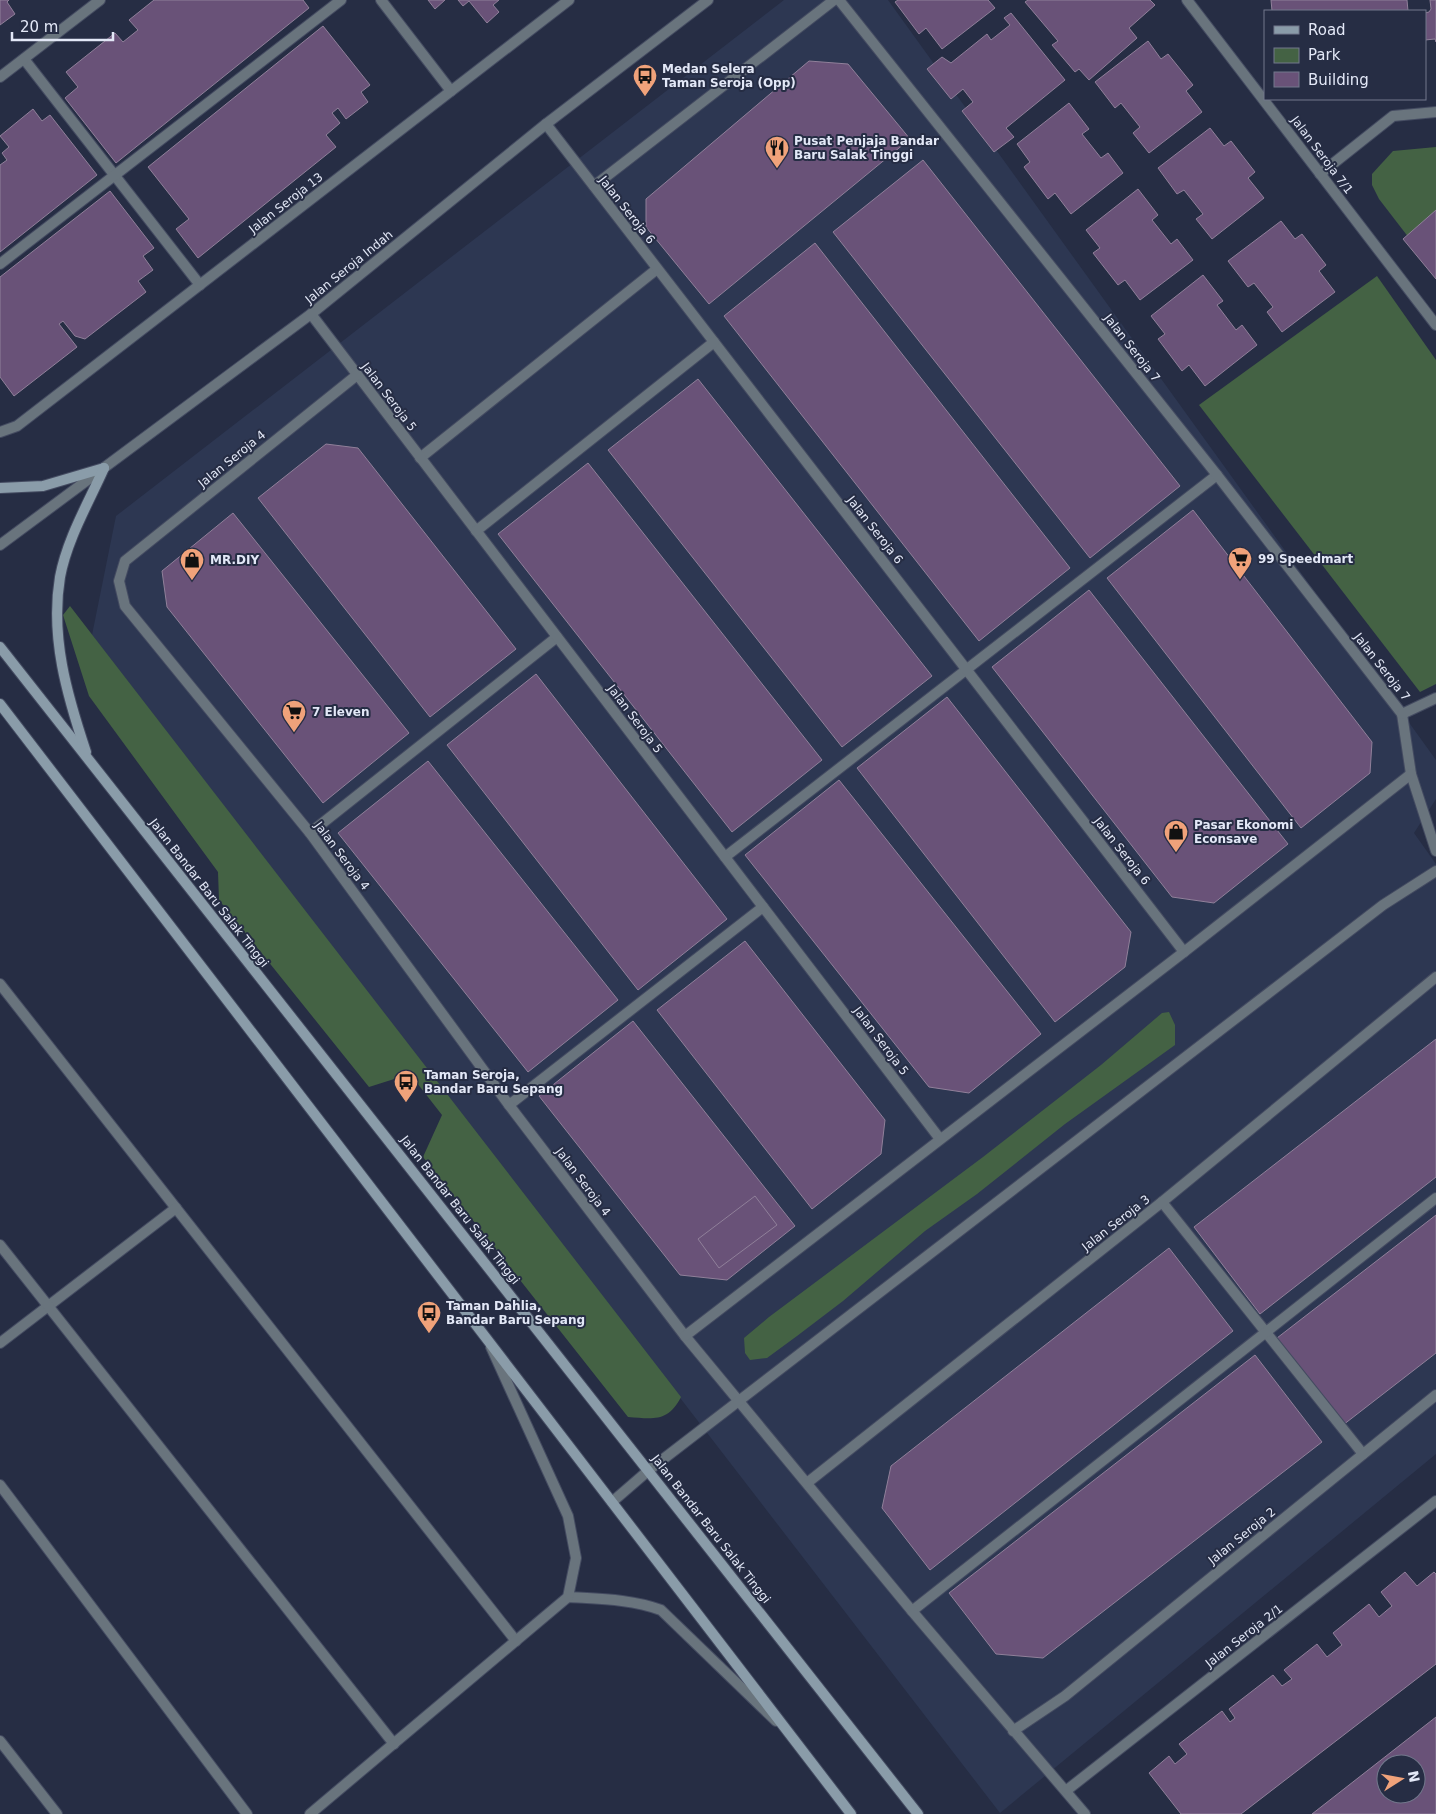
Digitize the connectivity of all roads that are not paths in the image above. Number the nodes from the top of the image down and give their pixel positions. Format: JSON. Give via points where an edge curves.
{"nodes":[{"id":1,"x":100,"y":0,"type":"edge"},
{"id":2,"x":341,"y":0,"type":"edge"},
{"id":3,"x":381,"y":0,"type":"edge"},
{"id":4,"x":569,"y":0,"type":"edge"},
{"id":5,"x":708,"y":0,"type":"edge"},
{"id":6,"x":834,"y":0,"type":"edge"},
{"id":7,"x":839,"y":0,"type":"edge"},
{"id":8,"x":1187,"y":0,"type":"edge"},
{"id":9,"x":24,"y":59,"type":"junction"},
{"id":10,"x":0,"y":77,"type":"edge"},
{"id":11,"x":452,"y":92,"type":"junction"},
{"id":12,"x":1436,"y":112,"type":"edge"},
{"id":13,"x":546,"y":124,"type":"junction"},
{"id":14,"x":1320,"y":174,"type":"junction"},
{"id":15,"x":114,"y":175,"type":"junction"},
{"id":16,"x":594,"y":186,"type":"junction"},
{"id":17,"x":0,"y":264,"type":"edge"},
{"id":18,"x":657,"y":269,"type":"junction"},
{"id":19,"x":200,"y":285,"type":"junction"},
{"id":20,"x":311,"y":314,"type":"junction"},
{"id":21,"x":1436,"y":324,"type":"edge"},
{"id":22,"x":714,"y":342,"type":"junction"},
{"id":23,"x":357,"y":375,"type":"junction"},
{"id":24,"x":0,"y":432,"type":"edge"},
{"id":25,"x":420,"y":458,"type":"junction"},
{"id":26,"x":104,"y":468,"type":"junction"},
{"id":27,"x":1217,"y":475,"type":"junction"},
{"id":28,"x":0,"y":488,"type":"edge"},
{"id":29,"x":476,"y":531,"type":"junction"},
{"id":30,"x":0,"y":545,"type":"edge"},
{"id":31,"x":557,"y":637,"type":"junction"},
{"id":32,"x":0,"y":647,"type":"edge"},
{"id":33,"x":967,"y":669,"type":"junction"},
{"id":34,"x":1436,"y":698,"type":"edge"},
{"id":35,"x":0,"y":704,"type":"edge"},
{"id":36,"x":1402,"y":714,"type":"junction"},
{"id":37,"x":88,"y":759,"type":"junction"},
{"id":38,"x":1411,"y":774,"type":"junction"},
{"id":39,"x":310,"y":833,"type":"junction"},
{"id":40,"x":1436,"y":851,"type":"edge"},
{"id":41,"x":725,"y":857,"type":"junction"},
{"id":42,"x":1436,"y":871,"type":"edge"},
{"id":43,"x":763,"y":907,"type":"junction"},
{"id":44,"x":1184,"y":952,"type":"junction"},
{"id":45,"x":1436,"y":976,"type":"edge"},
{"id":46,"x":0,"y":984,"type":"edge"},
{"id":47,"x":509,"y":1105,"type":"junction"},
{"id":48,"x":940,"y":1139,"type":"junction"},
{"id":49,"x":1436,"y":1198,"type":"edge"},
{"id":50,"x":1162,"y":1202,"type":"junction"},
{"id":51,"x":176,"y":1208,"type":"junction"},
{"id":52,"x":0,"y":1245,"type":"edge"},
{"id":53,"x":48,"y":1306,"type":"junction"},
{"id":54,"x":1266,"y":1332,"type":"junction"},
{"id":55,"x":685,"y":1336,"type":"junction"},
{"id":56,"x":487,"y":1340,"type":"junction"},
{"id":57,"x":0,"y":1344,"type":"edge"},
{"id":58,"x":1436,"y":1395,"type":"edge"},
{"id":59,"x":739,"y":1402,"type":"junction"},
{"id":60,"x":1363,"y":1454,"type":"junction"},
{"id":61,"x":649,"y":1470,"type":"junction"},
{"id":62,"x":807,"y":1483,"type":"junction"},
{"id":63,"x":0,"y":1485,"type":"edge"},
{"id":64,"x":1436,"y":1501,"type":"edge"},
{"id":65,"x":612,"y":1502,"type":"junction"},
{"id":66,"x":568,"y":1597,"type":"junction"},
{"id":67,"x":912,"y":1611,"type":"junction"},
{"id":68,"x":516,"y":1641,"type":"junction"},
{"id":69,"x":1013,"y":1731,"type":"junction"},
{"id":70,"x":792,"y":1737,"type":"junction"},
{"id":71,"x":0,"y":1741,"type":"edge"},
{"id":72,"x":394,"y":1744,"type":"junction"},
{"id":73,"x":1067,"y":1790,"type":"junction"},
{"id":74,"x":57,"y":1814,"type":"edge"},
{"id":75,"x":247,"y":1814,"type":"edge"},
{"id":76,"x":310,"y":1814,"type":"edge"},
{"id":77,"x":851,"y":1814,"type":"edge"},
{"id":78,"x":918,"y":1814,"type":"edge"},
{"id":79,"x":1085,"y":1814,"type":"edge"}],
"edges":[{"from":1,"to":9,"type":"street"},
{"from":2,"to":15,"type":"street"},
{"from":3,"to":11,"type":"street"},
{"from":4,"to":11,"type":"street","name":"Jalan Seroja 13"},
{"from":5,"to":13,"type":"street","name":"Jalan Seroja Indah"},
{"from":6,"to":16,"type":"street"},
{"from":7,"to":27,"type":"street","name":"Jalan Seroja 7"},
{"from":8,"to":14,"type":"street","name":"Jalan Seroja 7/1"},
{"from":9,"to":10,"type":"street"},
{"from":9,"to":15,"type":"street"},
{"from":11,"to":19,"type":"street","name":"Jalan Seroja 13"},
{"from":12,"to":14,"type":"street","via":[[1393,116]]},
{"from":13,"to":16,"type":"street","name":"Jalan Seroja 6"},
{"from":13,"to":20,"type":"street","name":"Jalan Seroja Indah"},
{"from":14,"to":21,"type":"street","name":"Jalan Seroja 7/1"},
{"from":15,"to":17,"type":"street"},
{"from":15,"to":19,"type":"street"},
{"from":16,"to":18,"type":"street","name":"Jalan Seroja 6"},
{"from":18,"to":22,"type":"street","name":"Jalan Seroja 6"},
{"from":18,"to":25,"type":"street"},
{"from":19,"to":24,"type":"street","name":"Jalan Seroja 13","via":[[17,426]]},
{"from":20,"to":23,"type":"street","name":"Jalan Seroja 5"},
{"from":20,"to":26,"type":"street","name":"Jalan Seroja Indah"},
{"from":22,"to":29,"type":"street"},
{"from":22,"to":33,"type":"street","name":"Jalan Seroja 6"},
{"from":23,"to":25,"type":"street","name":"Jalan Seroja 5"},
{"from":23,"to":39,"type":"street","name":"Jalan Seroja 4","via":[[125,560],[119,581],[125,606]]},
{"from":25,"to":29,"type":"street","name":"Jalan Seroja 5"},
{"from":26,"to":28,"type":"main road","via":[[43,486]]},
{"from":26,"to":30,"type":"street","name":"Jalan Seroja Indah"},
{"from":26,"to":37,"type":"main road","via":[[61,575],[56,613],[69,700]]},
{"from":27,"to":33,"type":"street"},
{"from":27,"to":36,"type":"street","name":"Jalan Seroja 7"},
{"from":29,"to":31,"type":"street","name":"Jalan Seroja 5"},
{"from":31,"to":39,"type":"street"},
{"from":31,"to":41,"type":"street","name":"Jalan Seroja 5"},
{"from":32,"to":37,"type":"main road","name":"Jalan Bandar Baru Salak Tinggi"},
{"from":33,"to":41,"type":"street"},
{"from":33,"to":44,"type":"street","name":"Jalan Seroja 6"},
{"from":34,"to":36,"type":"street"},
{"from":35,"to":56,"type":"main road"},
{"from":36,"to":38,"type":"street"},
{"from":37,"to":61,"type":"main road","name":"Jalan Bandar Baru Salak Tinggi"},
{"from":38,"to":40,"type":"street"},
{"from":38,"to":44,"type":"street"},
{"from":39,"to":47,"type":"street","name":"Jalan Seroja 4"},
{"from":41,"to":43,"type":"street","name":"Jalan Seroja 5"},
{"from":42,"to":59,"type":"street","via":[[1383,905]]},
{"from":43,"to":47,"type":"street"},
{"from":43,"to":48,"type":"street","name":"Jalan Seroja 5"},
{"from":44,"to":48,"type":"street"},
{"from":45,"to":50,"type":"street","name":"Jalan Seroja 3"},
{"from":46,"to":51,"type":"street"},
{"from":47,"to":55,"type":"street","name":"Jalan Seroja 4"},
{"from":48,"to":55,"type":"street"},
{"from":49,"to":54,"type":"street"},
{"from":50,"to":54,"type":"street"},
{"from":50,"to":62,"type":"street","name":"Jalan Seroja 3"},
{"from":51,"to":53,"type":"street"},
{"from":51,"to":68,"type":"street"},
{"from":52,"to":53,"type":"street"},
{"from":53,"to":57,"type":"street"},
{"from":53,"to":72,"type":"street"},
{"from":54,"to":60,"type":"street"},
{"from":54,"to":67,"type":"street"},
{"from":55,"to":59,"type":"street","name":"Jalan Seroja 4"},
{"from":56,"to":65,"type":"main road"},
{"from":56,"to":66,"type":"street","via":[[568,1516],[576,1558]]},
{"from":58,"to":60,"type":"street","name":"Jalan Seroja 2"},
{"from":59,"to":61,"type":"street"},
{"from":59,"to":62,"type":"street","name":"Jalan Seroja 4"},
{"from":60,"to":69,"type":"street","name":"Jalan Seroja 2","via":[[1065,1696]]},
{"from":61,"to":65,"type":"street"},
{"from":61,"to":78,"type":"main road","name":"Jalan Bandar Baru Salak Tinggi"},
{"from":62,"to":67,"type":"street","name":"Jalan Seroja 4"},
{"from":63,"to":75,"type":"street"},
{"from":64,"to":73,"type":"street","name":"Jalan Seroja 2/1"},
{"from":65,"to":70,"type":"main road"},
{"from":66,"to":68,"type":"street"},
{"from":66,"to":70,"type":"street","via":[[620,1600],[661,1610]]},
{"from":67,"to":69,"type":"street","name":"Jalan Seroja 4"},
{"from":68,"to":72,"type":"street"},
{"from":69,"to":73,"type":"street","name":"Jalan Seroja 4"},
{"from":70,"to":77,"type":"main road"},
{"from":71,"to":74,"type":"street"},
{"from":72,"to":76,"type":"street"},
{"from":73,"to":79,"type":"street","name":"Jalan Seroja 4"}]}
